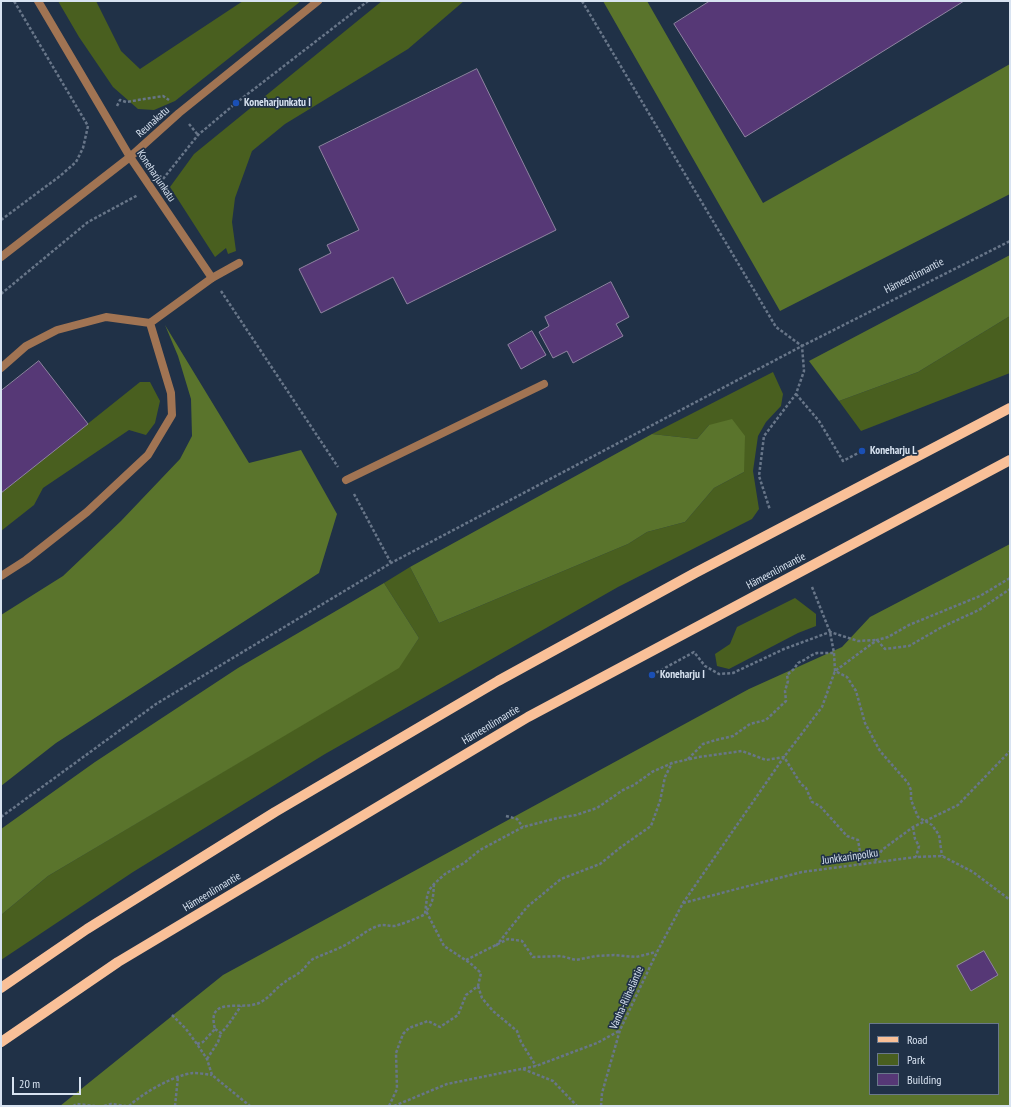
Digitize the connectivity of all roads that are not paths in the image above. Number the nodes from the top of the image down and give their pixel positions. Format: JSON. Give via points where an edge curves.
{"nodes":[{"id":1,"x":38,"y":1,"type":"edge"},
{"id":2,"x":318,"y":1,"type":"edge"},
{"id":3,"x":130,"y":157,"type":"junction"},
{"id":4,"x":1,"y":257,"type":"edge"},
{"id":5,"x":239,"y":263,"type":"dead end"},
{"id":6,"x":212,"y":278,"type":"junction"},
{"id":7,"x":150,"y":323,"type":"junction"},
{"id":8,"x":1,"y":368,"type":"edge"},
{"id":9,"x":544,"y":384,"type":"dead end"},
{"id":10,"x":1010,"y":408,"type":"edge"},
{"id":11,"x":1010,"y":460,"type":"edge"},
{"id":12,"x":346,"y":480,"type":"road end"},
{"id":13,"x":1,"y":576,"type":"edge"},
{"id":14,"x":1,"y":988,"type":"edge"},
{"id":15,"x":1,"y":1042,"type":"edge"}],
"edges":[{"from":1,"to":3,"type":"street","name":"Koneharjunkatu"},
{"from":2,"to":3,"type":"street","name":"Reunakatu"},
{"from":3,"to":4,"type":"street","name":"Reunakatu"},
{"from":3,"to":6,"type":"street","name":"Koneharjunkatu"},
{"from":5,"to":6,"type":"street"},
{"from":6,"to":7,"type":"street"},
{"from":7,"to":8,"type":"street","via":[[106,317],[57,330],[26,346]]},
{"from":7,"to":13,"type":"street","via":[[171,393],[172,415],[148,454],[87,512],[26,560]]},
{"from":9,"to":12,"type":"street"},
{"from":10,"to":14,"type":"main road","via":[[695,573],[498,681],[275,812],[87,929]]},
{"from":11,"to":15,"type":"main road","name":"Hämeenlinnantie","via":[[528,717],[118,962]]}]}
